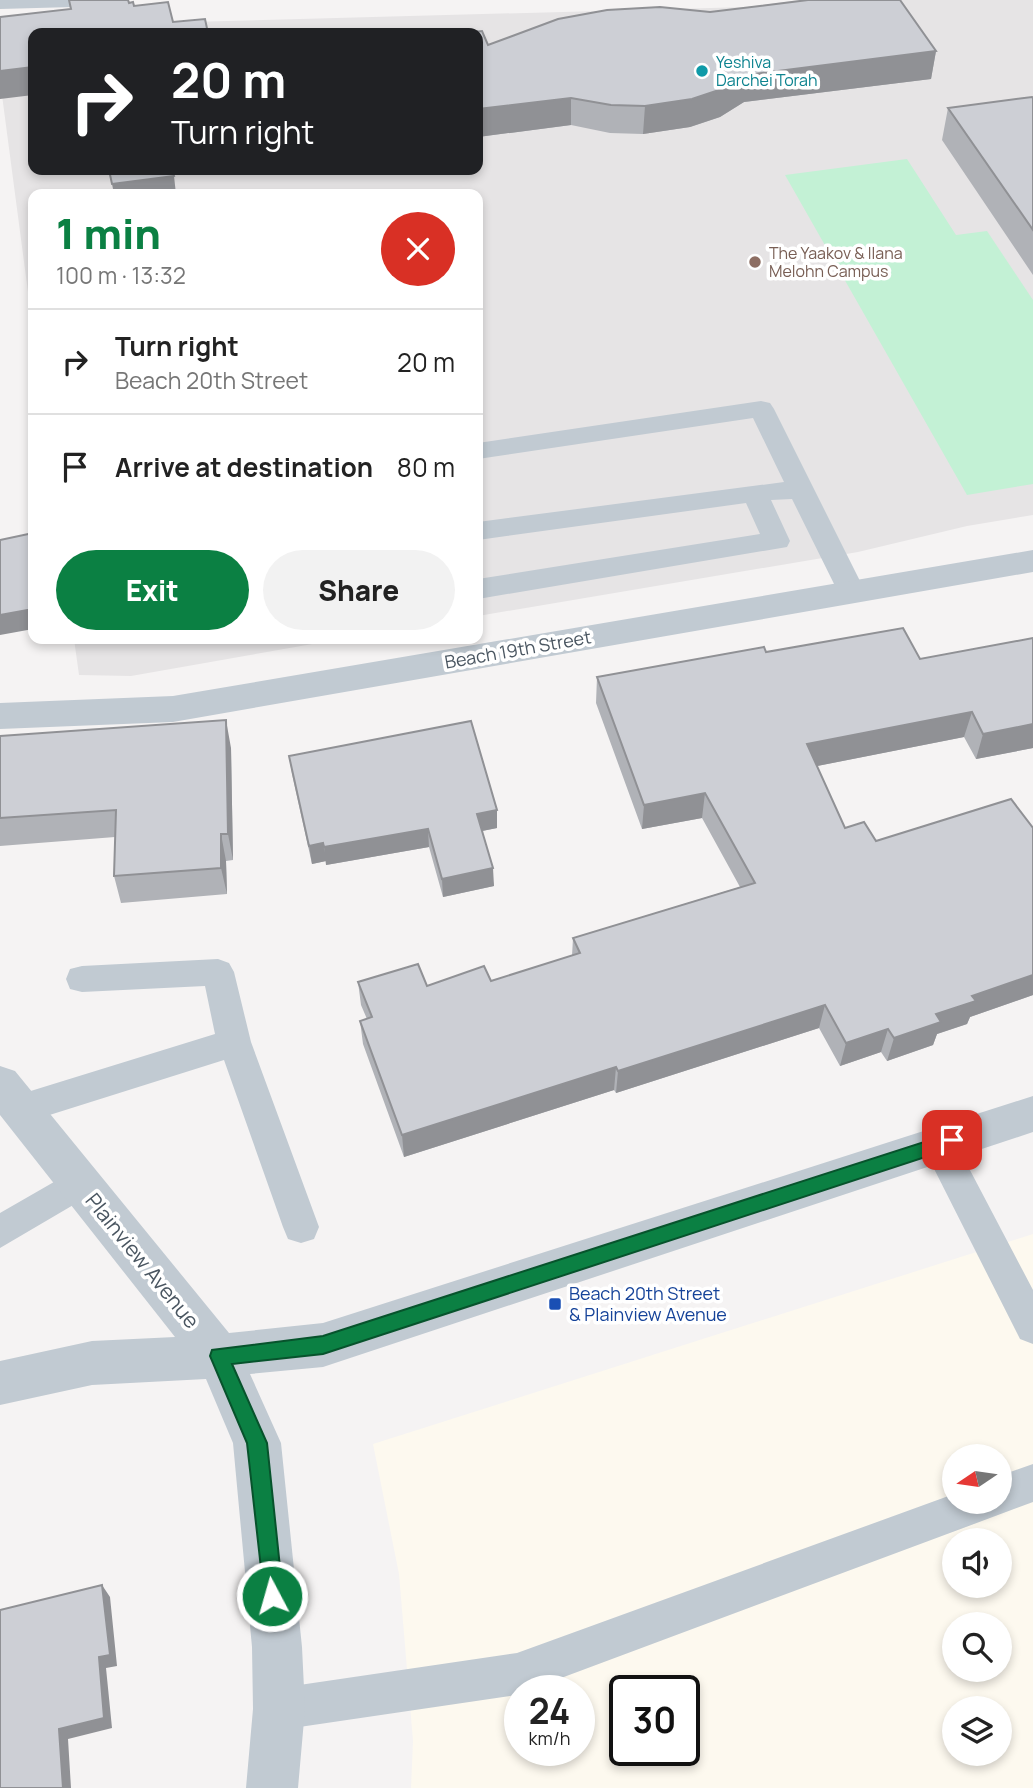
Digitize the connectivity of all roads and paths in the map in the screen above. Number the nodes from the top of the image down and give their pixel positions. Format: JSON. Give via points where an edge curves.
{"nodes":[{"id":1,"x":73,"y":0,"type":"edge"},
{"id":2,"x":0,"y":2,"type":"edge"},
{"id":3,"x":483,"y":449,"type":"edge"},
{"id":4,"x":802,"y":489,"type":"junction"},
{"id":5,"x":754,"y":493,"type":"junction"},
{"id":6,"x":483,"y":530,"type":"edge"},
{"id":7,"x":1033,"y":561,"type":"edge"},
{"id":8,"x":483,"y":589,"type":"edge"},
{"id":9,"x":852,"y":593,"type":"junction"},
{"id":10,"x":0,"y":716,"type":"edge"},
{"id":11,"x":82,"y":979,"type":"dead end"},
{"id":12,"x":234,"y":1042,"type":"junction"},
{"id":13,"x":11,"y":1097,"type":"edge"},
{"id":14,"x":1033,"y":1114,"type":"edge"},
{"id":15,"x":939,"y":1144,"type":"junction"},
{"id":16,"x":80,"y":1184,"type":"junction"},
{"id":17,"x":301,"y":1227,"type":"dead end"},
{"id":18,"x":0,"y":1233,"type":"edge"},
{"id":19,"x":1033,"y":1327,"type":"edge"},
{"id":20,"x":219,"y":1356,"type":"junction"},
{"id":21,"x":0,"y":1383,"type":"edge"},
{"id":22,"x":1033,"y":1483,"type":"edge"},
{"id":23,"x":1012,"y":1491,"type":"edge"},
{"id":24,"x":952,"y":1514,"type":"edge"},
{"id":25,"x":279,"y":1709,"type":"junction"},
{"id":26,"x":272,"y":1788,"type":"edge"}],
"edges":[{"from":1,"to":2,"type":"street"},
{"from":3,"to":4,"type":"lane","via":[[761,409]]},
{"from":4,"to":5,"type":"lane"},
{"from":4,"to":9,"type":"lane"},
{"from":5,"to":6,"type":"lane"},
{"from":5,"to":8,"type":"lane","via":[[777,541]]},
{"from":7,"to":9,"type":"street","name":"Beach 19th Street"},
{"from":9,"to":10,"type":"street","name":"Beach 19th Street","via":[[173,709]]},
{"from":11,"to":12,"type":"lane","via":[[218,972]]},
{"from":12,"to":13,"type":"lane"},
{"from":12,"to":17,"type":"lane"},
{"from":13,"to":16,"type":"street","name":"Plainview Avenue"},
{"from":14,"to":15,"type":"street"},
{"from":15,"to":19,"type":"lane"},
{"from":15,"to":20,"type":"street","via":[[323,1345]]},
{"from":16,"to":18,"type":"lane"},
{"from":16,"to":20,"type":"street","name":"Plainview Avenue"},
{"from":20,"to":21,"type":"street","via":[[92,1363]]},
{"from":20,"to":25,"type":"street","name":"Plainview Avenue","via":[[257,1443]]},
{"from":22,"to":23,"type":"lane"},
{"from":24,"to":25,"type":"lane","via":[[517,1674]]},
{"from":25,"to":26,"type":"street","name":"Plainview Avenue"}]}
